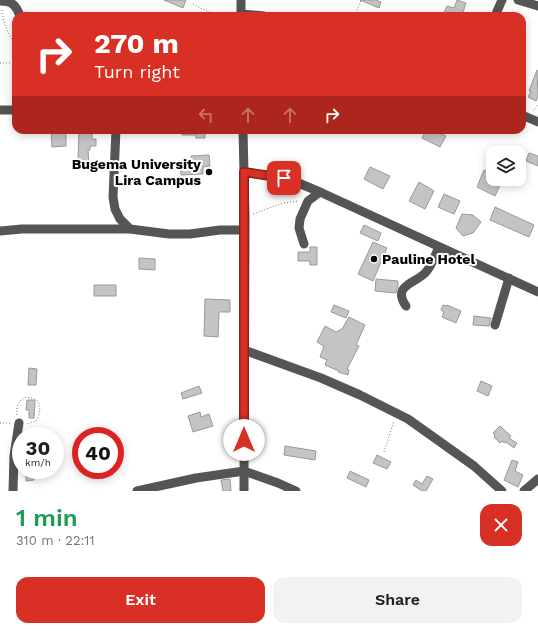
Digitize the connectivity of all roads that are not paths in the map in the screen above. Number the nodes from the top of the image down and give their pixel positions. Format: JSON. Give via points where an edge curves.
{"nodes":[{"id":1,"x":241,"y":0,"type":"edge"},
{"id":2,"x":502,"y":0,"type":"edge"},
{"id":3,"x":518,"y":0,"type":"edge"},
{"id":4,"x":0,"y":1,"type":"edge"},
{"id":5,"x":538,"y":6,"type":"edge"},
{"id":6,"x":18,"y":12,"type":"edge"},
{"id":7,"x":241,"y":12,"type":"edge"},
{"id":8,"x":497,"y":12,"type":"edge"},
{"id":9,"x":0,"y":110,"type":"edge"},
{"id":10,"x":12,"y":110,"type":"edge"},
{"id":11,"x":526,"y":117,"type":"edge"},
{"id":12,"x":538,"y":122,"type":"edge"},
{"id":13,"x":116,"y":134,"type":"edge"},
{"id":14,"x":243,"y":134,"type":"edge"},
{"id":15,"x":244,"y":172,"type":"junction"},
{"id":16,"x":320,"y":192,"type":"junction"},
{"id":17,"x":130,"y":229,"type":"junction"},
{"id":18,"x":244,"y":230,"type":"junction"},
{"id":19,"x":0,"y":231,"type":"edge"},
{"id":20,"x":304,"y":244,"type":"dead end"},
{"id":21,"x":439,"y":247,"type":"junction"},
{"id":22,"x":508,"y":278,"type":"junction"},
{"id":23,"x":538,"y":292,"type":"edge"},
{"id":24,"x":406,"y":306,"type":"dead end"},
{"id":25,"x":495,"y":325,"type":"dead end"},
{"id":26,"x":244,"y":350,"type":"junction"},
{"id":27,"x":19,"y":424,"type":"road end"},
{"id":28,"x":244,"y":471,"type":"junction"},
{"id":29,"x":538,"y":479,"type":"edge"},
{"id":30,"x":13,"y":491,"type":"edge"},
{"id":31,"x":137,"y":491,"type":"edge"},
{"id":32,"x":244,"y":491,"type":"edge"},
{"id":33,"x":296,"y":491,"type":"edge"},
{"id":34,"x":502,"y":491,"type":"edge"},
{"id":35,"x":524,"y":491,"type":"edge"}],
"edges":[{"from":1,"to":7,"type":"street"},
{"from":2,"to":8,"type":"street"},
{"from":3,"to":5,"type":"street"},
{"from":4,"to":6,"type":"street","via":[[12,2]]},
{"from":9,"to":10,"type":"street"},
{"from":11,"to":12,"type":"street"},
{"from":13,"to":17,"type":"street","via":[[113,197],[120,219]]},
{"from":14,"to":15,"type":"street"},
{"from":15,"to":16,"type":"street","via":[[288,179]]},
{"from":15,"to":18,"type":"street"},
{"from":16,"to":20,"type":"street","via":[[308,201],[300,219],[299,228]]},
{"from":16,"to":21,"type":"street"},
{"from":17,"to":18,"type":"street","via":[[169,234]]},
{"from":17,"to":19,"type":"street"},
{"from":18,"to":26,"type":"street"},
{"from":21,"to":22,"type":"street"},
{"from":21,"to":24,"type":"street","via":[[426,272],[412,280],[403,290],[402,299]]},
{"from":22,"to":23,"type":"street"},
{"from":22,"to":25,"type":"street"},
{"from":26,"to":28,"type":"street"},
{"from":26,"to":34,"type":"street","via":[[321,378],[397,413],[431,434]]},
{"from":27,"to":30,"type":"street","via":[[14,456]]},
{"from":28,"to":31,"type":"street"},
{"from":28,"to":32,"type":"street"},
{"from":28,"to":33,"type":"street"},
{"from":29,"to":35,"type":"street"}]}
